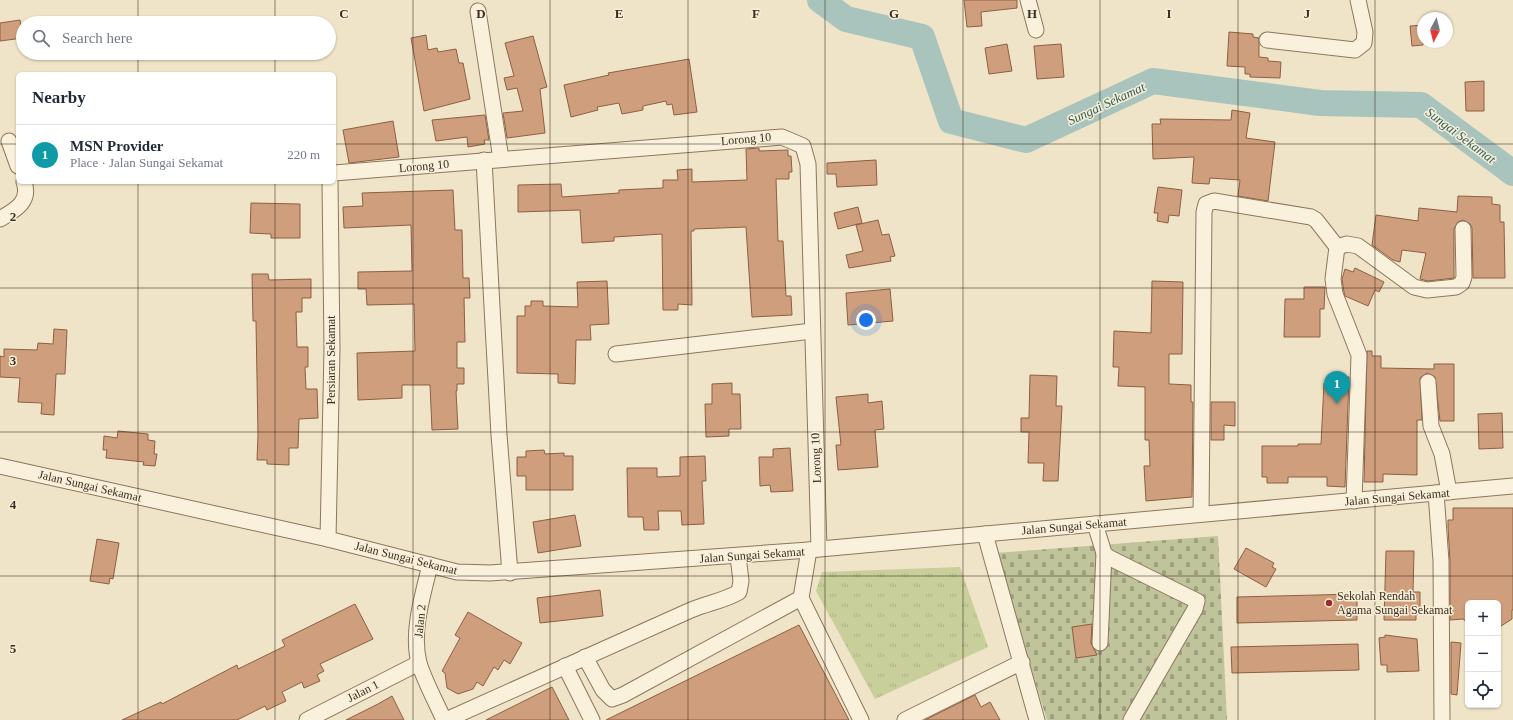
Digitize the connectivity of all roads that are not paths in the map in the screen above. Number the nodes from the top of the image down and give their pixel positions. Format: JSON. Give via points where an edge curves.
{"nodes":[{"id":1,"x":1028,"y":0,"type":"edge"},
{"id":2,"x":1358,"y":0,"type":"edge"},
{"id":3,"x":478,"y":11,"type":"dead end"},
{"id":4,"x":1036,"y":30,"type":"dead end"},
{"id":5,"x":1267,"y":40,"type":"dead end"},
{"id":6,"x":9,"y":141,"type":"dead end"},
{"id":7,"x":501,"y":159,"type":"junction"},
{"id":8,"x":16,"y":160,"type":"edge"},
{"id":9,"x":484,"y":160,"type":"junction"},
{"id":10,"x":336,"y":174,"type":"edge"},
{"id":11,"x":25,"y":184,"type":"edge"},
{"id":12,"x":330,"y":184,"type":"edge"},
{"id":13,"x":0,"y":219,"type":"edge"},
{"id":14,"x":1463,"y":230,"type":"dead end"},
{"id":15,"x":1337,"y":247,"type":"junction"},
{"id":16,"x":812,"y":332,"type":"junction"},
{"id":17,"x":616,"y":354,"type":"dead end"},
{"id":18,"x":1428,"y":382,"type":"dead end"},
{"id":19,"x":0,"y":466,"type":"edge"},
{"id":20,"x":1513,"y":486,"type":"edge"},
{"id":21,"x":1443,"y":493,"type":"junction"},
{"id":22,"x":1354,"y":502,"type":"junction"},
{"id":23,"x":1201,"y":514,"type":"junction"},
{"id":24,"x":1094,"y":524,"type":"junction"},
{"id":25,"x":985,"y":534,"type":"junction"},
{"id":26,"x":328,"y":539,"type":"junction"},
{"id":27,"x":814,"y":549,"type":"junction"},
{"id":28,"x":1104,"y":553,"type":"junction"},
{"id":29,"x":738,"y":556,"type":"junction"},
{"id":30,"x":430,"y":565,"type":"junction"},
{"id":31,"x":510,"y":573,"type":"junction"},
{"id":32,"x":801,"y":598,"type":"junction"},
{"id":33,"x":1100,"y":643,"type":"dead end"},
{"id":34,"x":585,"y":657,"type":"junction"},
{"id":35,"x":1022,"y":662,"type":"junction"},
{"id":36,"x":419,"y":663,"type":"junction"},
{"id":37,"x":565,"y":666,"type":"junction"},
{"id":38,"x":307,"y":720,"type":"edge"},
{"id":39,"x":445,"y":720,"type":"edge"},
{"id":40,"x":592,"y":720,"type":"edge"},
{"id":41,"x":861,"y":720,"type":"edge"},
{"id":42,"x":905,"y":720,"type":"edge"},
{"id":43,"x":1037,"y":720,"type":"edge"},
{"id":44,"x":1131,"y":720,"type":"edge"},
{"id":45,"x":1442,"y":720,"type":"edge"}],
"edges":[{"from":1,"to":4,"type":"street"},
{"from":2,"to":5,"type":"street","via":[[1365,32],[1364,43],[1355,50]]},
{"from":3,"to":7,"type":"street"},
{"from":6,"to":8,"type":"street"},
{"from":7,"to":9,"type":"street","name":"Lorong 10"},
{"from":7,"to":16,"type":"street","name":"Lorong 10","via":[[782,137],[803,146],[808,164]]},
{"from":9,"to":10,"type":"street","name":"Lorong 10"},
{"from":9,"to":31,"type":"street"},
{"from":11,"to":13,"type":"street","via":[[24,201]]},
{"from":12,"to":26,"type":"street","name":"Persiaran Sekamat","via":[[332,349]]},
{"from":14,"to":15,"type":"street","via":[[1464,277],[1462,283],[1456,287],[1427,290],[1414,287],[1358,246],[1347,244]]},
{"from":15,"to":22,"type":"street","via":[[1333,279],[1335,294],[1360,355]]},
{"from":15,"to":23,"type":"street","via":[[1311,217],[1214,201],[1206,204]]},
{"from":16,"to":17,"type":"street"},
{"from":16,"to":27,"type":"street","name":"Lorong 10"},
{"from":18,"to":21,"type":"street","via":[[1431,426],[1442,454]]},
{"from":19,"to":26,"type":"street","name":"Jalan Sungai Sekamat"},
{"from":20,"to":21,"type":"street","name":"Jalan Sungai Sekamat"},
{"from":21,"to":22,"type":"street","name":"Jalan Sungai Sekamat"},
{"from":21,"to":45,"type":"street","via":[[1440,561]]},
{"from":22,"to":23,"type":"street","name":"Jalan Sungai Sekamat"},
{"from":23,"to":24,"type":"street","name":"Jalan Sungai Sekamat"},
{"from":24,"to":25,"type":"street","name":"Jalan Sungai Sekamat"},
{"from":24,"to":28,"type":"street"},
{"from":25,"to":27,"type":"street","name":"Jalan Sungai Sekamat"},
{"from":25,"to":35,"type":"street"},
{"from":26,"to":30,"type":"street","name":"Jalan Sungai Sekamat"},
{"from":27,"to":29,"type":"street","name":"Jalan Sungai Sekamat"},
{"from":27,"to":32,"type":"street","name":"Lorong 10"},
{"from":28,"to":33,"type":"street"},
{"from":28,"to":44,"type":"street","via":[[1111,559],[1196,601],[1195,609]]},
{"from":29,"to":31,"type":"street","name":"Jalan Sungai Sekamat"},
{"from":29,"to":34,"type":"street","via":[[741,581],[739,592],[729,598],[691,610]]},
{"from":30,"to":31,"type":"street","name":"Jalan Sungai Sekamat","via":[[457,572]]},
{"from":30,"to":36,"type":"street","name":"Jalan 2","via":[[416,638]]},
{"from":32,"to":34,"type":"street","via":[[623,696],[612,699],[603,690]]},
{"from":32,"to":41,"type":"street"},
{"from":34,"to":37,"type":"street"},
{"from":35,"to":42,"type":"street"},
{"from":35,"to":43,"type":"street"},
{"from":36,"to":38,"type":"street","name":"Jalan 1"},
{"from":36,"to":39,"type":"street","name":"Jalan 2"},
{"from":37,"to":39,"type":"street"},
{"from":37,"to":40,"type":"street"}]}
